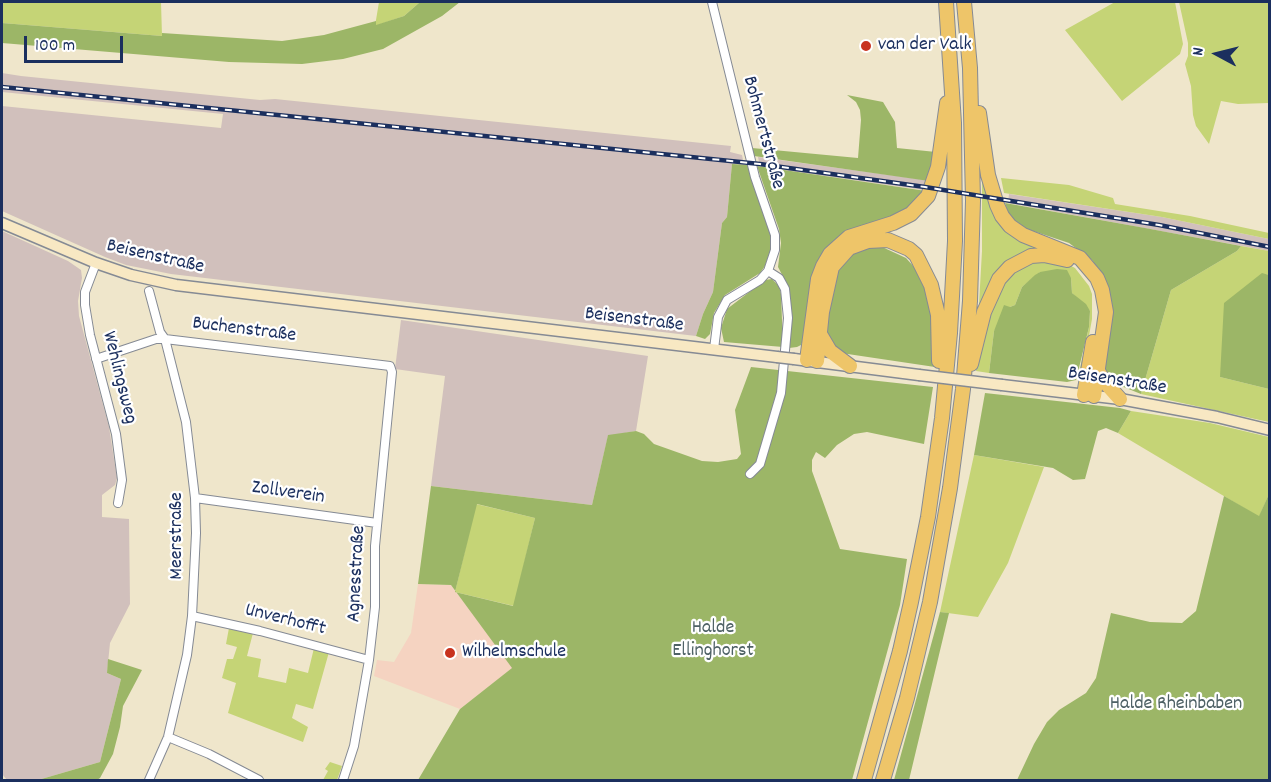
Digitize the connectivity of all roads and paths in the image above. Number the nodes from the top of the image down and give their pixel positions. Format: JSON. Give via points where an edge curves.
{"nodes":[{"id":1,"x":712,"y":2,"type":"edge"},
{"id":2,"x":946,"y":2,"type":"edge"},
{"id":3,"x":964,"y":2,"type":"edge"},
{"id":4,"x":970,"y":68,"type":"junction"},
{"id":5,"x":952,"y":71,"type":"junction"},
{"id":6,"x":2,"y":223,"type":"edge"},
{"id":7,"x":96,"y":263,"type":"junction"},
{"id":8,"x":768,"y":271,"type":"junction"},
{"id":9,"x":149,"y":291,"type":"dead end"},
{"id":10,"x":820,"y":334,"type":"junction"},
{"id":11,"x":165,"y":339,"type":"junction"},
{"id":12,"x":714,"y":349,"type":"junction"},
{"id":13,"x":96,"y":359,"type":"junction"},
{"id":14,"x":806,"y":360,"type":"junction"},
{"id":15,"x":390,"y":366,"type":"joint"},
{"id":16,"x":850,"y":366,"type":"junction"},
{"id":17,"x":1098,"y":371,"type":"junction"},
{"id":18,"x":963,"y":389,"type":"junction"},
{"id":19,"x":1089,"y":395,"type":"junction"},
{"id":20,"x":1120,"y":399,"type":"junction"},
{"id":21,"x":942,"y":418,"type":"junction"},
{"id":22,"x":1269,"y":430,"type":"edge"},
{"id":23,"x":750,"y":474,"type":"dead end"},
{"id":24,"x":195,"y":498,"type":"junction"},
{"id":25,"x":118,"y":503,"type":"dead end"},
{"id":26,"x":377,"y":523,"type":"junction"},
{"id":27,"x":192,"y":616,"type":"junction"},
{"id":28,"x":369,"y":660,"type":"junction"},
{"id":29,"x":168,"y":737,"type":"junction"},
{"id":30,"x":248,"y":778,"type":"edge"},
{"id":31,"x":149,"y":780,"type":"edge"},
{"id":32,"x":259,"y":780,"type":"edge"},
{"id":33,"x":343,"y":780,"type":"edge"},
{"id":34,"x":864,"y":780,"type":"edge"},
{"id":35,"x":883,"y":780,"type":"edge"}],
"edges":[{"from":1,"to":8,"type":"street","name":"Bohmertstraße","via":[[755,177],[775,235]]},
{"from":2,"to":5,"type":"highway"},
{"from":3,"to":4,"type":"highway"},
{"from":4,"to":17,"type":"highway","via":[[978,84],[988,175],[1002,216],[1023,235],[1080,258],[1097,278],[1106,312]]},
{"from":4,"to":18,"type":"highway","via":[[972,242]]},
{"from":5,"to":14,"type":"highway","via":[[938,167],[928,196],[911,214],[849,237],[830,254],[818,279]]},
{"from":5,"to":21,"type":"highway","via":[[955,241]]},
{"from":6,"to":7,"type":"main road","name":"Beisenstraße"},
{"from":7,"to":12,"type":"main road","name":"Beisenstraße","via":[[176,285]]},
{"from":7,"to":13,"type":"street","name":"Wehlingsweg","via":[[84,305]]},
{"from":8,"to":12,"type":"street","via":[[727,300],[717,317]]},
{"from":8,"to":23,"type":"street","via":[[779,278],[785,289],[788,318],[781,393],[760,464]]},
{"from":9,"to":11,"type":"street","name":"Meerstraße"},
{"from":10,"to":14,"type":"highway"},
{"from":10,"to":16,"type":"highway","via":[[830,351]]},
{"from":10,"to":21,"type":"highway","via":[[832,267],[849,248],[868,240],[888,240],[909,249],[922,264],[938,315],[938,396]]},
{"from":11,"to":13,"type":"street","name":"Buchenstraße"},
{"from":11,"to":15,"type":"street","name":"Buchenstraße"},
{"from":11,"to":24,"type":"street","name":"Meerstraße","via":[[186,422]]},
{"from":12,"to":14,"type":"main road","name":"Beisenstraße","bridge":true},
{"from":13,"to":25,"type":"street","name":"Wehlingsweg","via":[[116,434],[122,480]]},
{"from":14,"to":16,"type":"main road","name":"Beisenstraße"},
{"from":15,"to":26,"type":"street","name":"Agnesstraße"},
{"from":16,"to":19,"type":"main road","name":"Beisenstraße","bridge":true},
{"from":17,"to":19,"type":"highway"},
{"from":17,"to":20,"type":"highway"},
{"from":18,"to":19,"type":"highway","via":[[984,312],[999,279],[1019,261],[1044,255],[1074,263],[1094,289],[1098,314]]},
{"from":18,"to":35,"type":"highway","via":[[930,602]]},
{"from":19,"to":20,"type":"main road","name":"Beisenstraße"},
{"from":20,"to":22,"type":"main road","name":"Beisenstraße"},
{"from":21,"to":34,"type":"highway","via":[[909,612]]},
{"from":24,"to":26,"type":"street","name":"Zollverein"},
{"from":24,"to":27,"type":"street","name":"Meerstraße"},
{"from":26,"to":28,"type":"street","name":"Agnesstraße"},
{"from":27,"to":28,"type":"street","name":"Unverhofft"},
{"from":27,"to":29,"type":"street","name":"Meerstraße"},
{"from":28,"to":33,"type":"street","name":"Agnesstraße","via":[[354,746]]},
{"from":29,"to":30,"type":"street","via":[[209,754]]},
{"from":29,"to":31,"type":"street","name":"Meerstraße"},
{"from":30,"to":32,"type":"street"}]}
